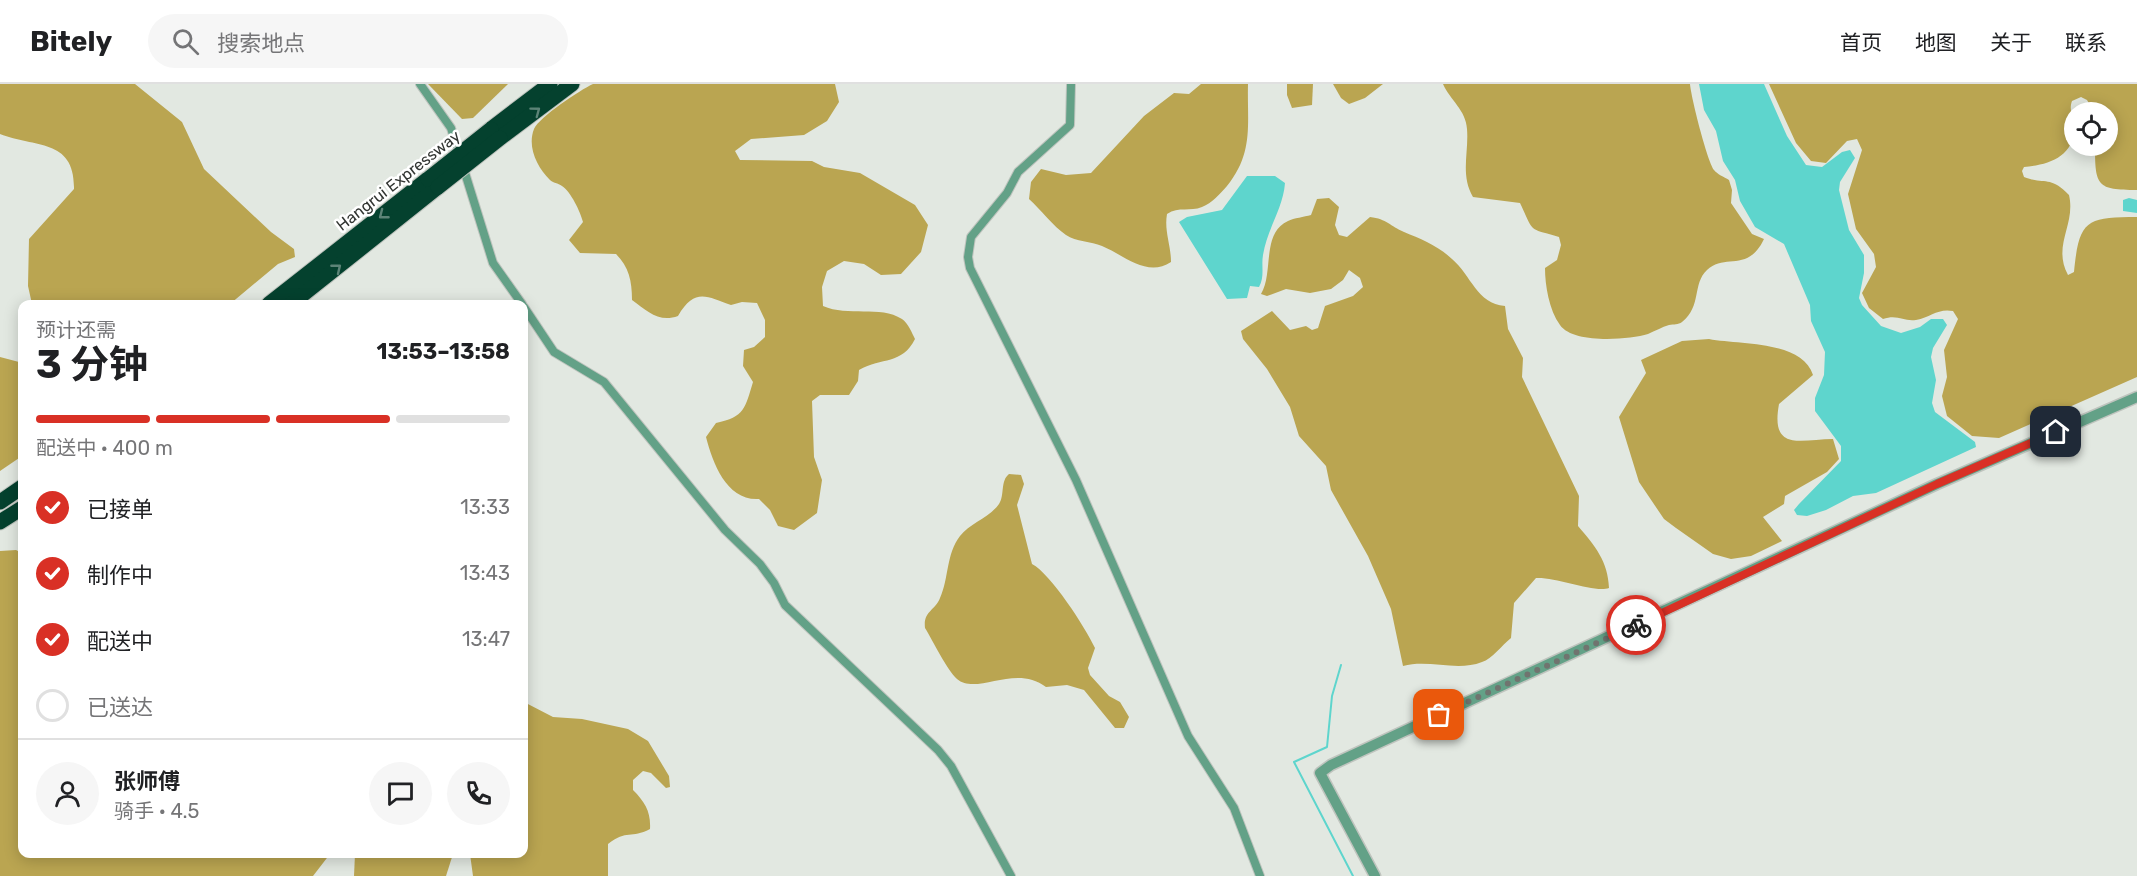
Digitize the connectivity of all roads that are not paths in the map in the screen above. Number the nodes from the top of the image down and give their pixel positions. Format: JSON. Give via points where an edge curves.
{"nodes":[{"id":1,"x":420,"y":84,"type":"edge"},
{"id":2,"x":550,"y":84,"type":"edge"},
{"id":3,"x":572,"y":84,"type":"edge"},
{"id":4,"x":1071,"y":84,"type":"edge"},
{"id":5,"x":495,"y":133,"type":"junction"},
{"id":6,"x":433,"y":183,"type":"junction"},
{"id":7,"x":274,"y":300,"type":"edge"},
{"id":8,"x":296,"y":300,"type":"edge"},
{"id":9,"x":519,"y":300,"type":"edge"},
{"id":10,"x":528,"y":313,"type":"edge"},
{"id":11,"x":2137,"y":397,"type":"edge"},
{"id":12,"x":18,"y":490,"type":"edge"},
{"id":13,"x":0,"y":502,"type":"edge"},
{"id":14,"x":18,"y":511,"type":"edge"},
{"id":15,"x":0,"y":522,"type":"edge"},
{"id":16,"x":1011,"y":876,"type":"edge"},
{"id":17,"x":1260,"y":876,"type":"edge"},
{"id":18,"x":1375,"y":876,"type":"edge"}],
"edges":[{"from":1,"to":9,"type":"street","via":[[451,128],[493,263]]},
{"from":2,"to":5,"type":"highway","name":"Hangrui Expressway"},
{"from":5,"to":3,"type":"highway","name":"Hangrui Expressway","one_way":true},
{"from":4,"to":17,"type":"street","via":[[1070,125],[1018,172],[975,231],[968,244],[970,268],[1076,480],[1188,736],[1234,807]]},
{"from":5,"to":6,"type":"highway","name":"Hangrui Expressway","bridge":true},
{"from":6,"to":7,"type":"highway","name":"Hangrui Expressway","one_way":true},
{"from":8,"to":6,"type":"highway","name":"Hangrui Expressway","one_way":true},
{"from":10,"to":16,"type":"street","via":[[554,352],[604,382],[725,530],[760,564],[785,605],[939,750]]},
{"from":11,"to":18,"type":"street","via":[[1937,484],[1331,765],[1320,773]]},
{"from":12,"to":13,"type":"highway"},
{"from":14,"to":15,"type":"highway"}]}
